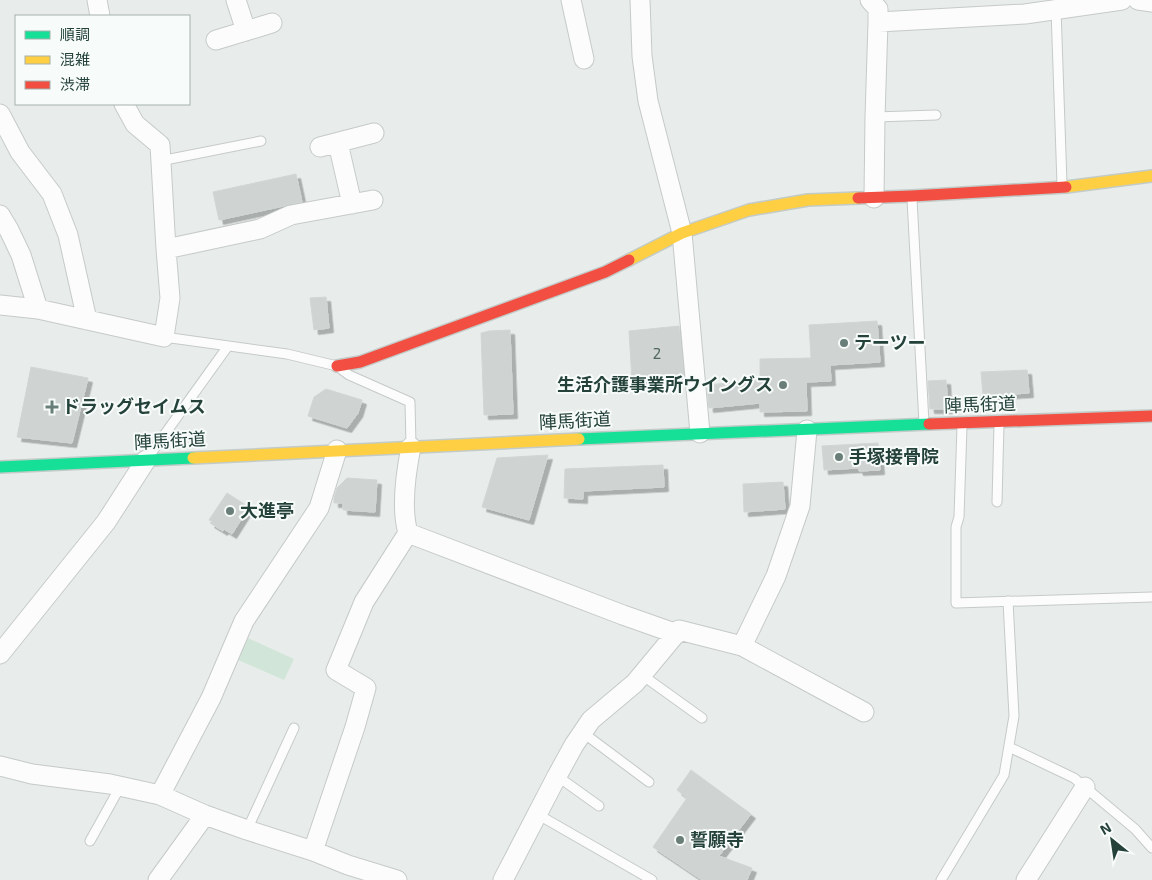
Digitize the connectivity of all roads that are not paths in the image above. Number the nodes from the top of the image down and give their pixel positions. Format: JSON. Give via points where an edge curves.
{"nodes":[{"id":1,"x":97,"y":0,"type":"edge"},
{"id":2,"x":236,"y":0,"type":"edge"},
{"id":3,"x":570,"y":0,"type":"edge"},
{"id":4,"x":640,"y":0,"type":"edge"},
{"id":5,"x":870,"y":0,"type":"edge"},
{"id":6,"x":1122,"y":0,"type":"edge"},
{"id":7,"x":1138,"y":0,"type":"edge"},
{"id":8,"x":1152,"y":2,"type":"edge"},
{"id":9,"x":1056,"y":10,"type":"junction"},
{"id":10,"x":100,"y":15,"type":"edge"},
{"id":11,"x":878,"y":22,"type":"junction"},
{"id":12,"x":272,"y":23,"type":"dead end"},
{"id":13,"x":246,"y":31,"type":"junction"},
{"id":14,"x":216,"y":40,"type":"dead end"},
{"id":15,"x":584,"y":59,"type":"dead end"},
{"id":16,"x":125,"y":105,"type":"edge"},
{"id":17,"x":0,"y":114,"type":"edge"},
{"id":18,"x":936,"y":115,"type":"dead end"},
{"id":19,"x":875,"y":117,"type":"junction"},
{"id":20,"x":374,"y":133,"type":"dead end"},
{"id":21,"x":261,"y":141,"type":"dead end"},
{"id":22,"x":160,"y":161,"type":"junction"},
{"id":23,"x":1152,"y":176,"type":"edge"},
{"id":24,"x":1062,"y":187,"type":"junction"},
{"id":25,"x":912,"y":196,"type":"junction"},
{"id":26,"x":874,"y":198,"type":"junction"},
{"id":27,"x":373,"y":200,"type":"dead end"},
{"id":28,"x":352,"y":204,"type":"junction"},
{"id":29,"x":0,"y":215,"type":"edge"},
{"id":30,"x":682,"y":233,"type":"junction"},
{"id":31,"x":166,"y":249,"type":"junction"},
{"id":32,"x":0,"y":305,"type":"edge"},
{"id":33,"x":38,"y":309,"type":"junction"},
{"id":34,"x":87,"y":320,"type":"junction"},
{"id":35,"x":164,"y":337,"type":"junction"},
{"id":36,"x":228,"y":346,"type":"junction"},
{"id":37,"x":337,"y":366,"type":"junction"},
{"id":38,"x":1152,"y":416,"type":"edge"},
{"id":39,"x":999,"y":422,"type":"junction"},
{"id":40,"x":962,"y":423,"type":"junction"},
{"id":41,"x":924,"y":424,"type":"junction"},
{"id":42,"x":807,"y":430,"type":"junction"},
{"id":43,"x":700,"y":433,"type":"junction"},
{"id":44,"x":411,"y":447,"type":"junction"},
{"id":45,"x":337,"y":450,"type":"junction"},
{"id":46,"x":146,"y":460,"type":"junction"},
{"id":47,"x":0,"y":467,"type":"edge"},
{"id":48,"x":997,"y":502,"type":"dead end"},
{"id":49,"x":408,"y":533,"type":"junction"},
{"id":50,"x":1152,"y":597,"type":"edge"},
{"id":51,"x":1008,"y":601,"type":"junction"},
{"id":52,"x":676,"y":634,"type":"junction"},
{"id":53,"x":742,"y":646,"type":"junction"},
{"id":54,"x":0,"y":654,"type":"edge"},
{"id":55,"x":642,"y":675,"type":"junction"},
{"id":56,"x":864,"y":712,"type":"dead end"},
{"id":57,"x":702,"y":718,"type":"dead end"},
{"id":58,"x":294,"y":728,"type":"dead end"},
{"id":59,"x":582,"y":732,"type":"junction"},
{"id":60,"x":1009,"y":747,"type":"junction"},
{"id":61,"x":0,"y":766,"type":"edge"},
{"id":62,"x":557,"y":776,"type":"junction"},
{"id":63,"x":649,"y":782,"type":"dead end"},
{"id":64,"x":120,"y":787,"type":"junction"},
{"id":65,"x":1085,"y":787,"type":"junction"},
{"id":66,"x":160,"y":795,"type":"junction"},
{"id":67,"x":599,"y":806,"type":"dead end"},
{"id":68,"x":536,"y":814,"type":"junction"},
{"id":69,"x":205,"y":815,"type":"junction"},
{"id":70,"x":247,"y":830,"type":"junction"},
{"id":71,"x":90,"y":841,"type":"dead end"},
{"id":72,"x":1152,"y":848,"type":"edge"},
{"id":73,"x":313,"y":851,"type":"junction"},
{"id":74,"x":158,"y":880,"type":"edge"},
{"id":75,"x":398,"y":880,"type":"edge"},
{"id":76,"x":502,"y":880,"type":"edge"},
{"id":77,"x":652,"y":880,"type":"edge"},
{"id":78,"x":941,"y":880,"type":"edge"},
{"id":79,"x":1026,"y":880,"type":"edge"}],
"edges":[{"from":1,"to":10,"type":"street"},
{"from":2,"to":13,"type":"street"},
{"from":3,"to":15,"type":"street"},
{"from":4,"to":30,"type":"street","via":[[648,101]]},
{"from":5,"to":11,"type":"street","via":[[878,8]]},
{"from":6,"to":9,"type":"street"},
{"from":7,"to":8,"type":"street"},
{"from":9,"to":11,"type":"street"},
{"from":9,"to":24,"type":"lane"},
{"from":11,"to":19,"type":"street"},
{"from":12,"to":13,"type":"street"},
{"from":13,"to":14,"type":"street"},
{"from":16,"to":22,"type":"street","via":[[135,124],[160,145]]},
{"from":17,"to":34,"type":"street","via":[[20,152],[52,194],[68,234]]},
{"from":18,"to":19,"type":"lane"},
{"from":19,"to":26,"type":"street"},
{"from":20,"to":28,"type":"street","via":[[329,145]]},
{"from":21,"to":22,"type":"lane"},
{"from":22,"to":31,"type":"street"},
{"from":23,"to":24,"type":"main road"},
{"from":24,"to":25,"type":"main road"},
{"from":25,"to":26,"type":"main road"},
{"from":25,"to":41,"type":"lane"},
{"from":26,"to":30,"type":"main road","via":[[808,200],[749,210]]},
{"from":27,"to":28,"type":"street"},
{"from":28,"to":31,"type":"street","via":[[291,215],[260,230]]},
{"from":29,"to":33,"type":"street","via":[[21,255]]},
{"from":30,"to":37,"type":"main road","via":[[605,272],[378,356]]},
{"from":30,"to":43,"type":"street"},
{"from":31,"to":35,"type":"street","via":[[170,298]]},
{"from":32,"to":33,"type":"street"},
{"from":33,"to":34,"type":"street"},
{"from":34,"to":35,"type":"street"},
{"from":35,"to":36,"type":"lane"},
{"from":36,"to":37,"type":"lane","via":[[286,354]]},
{"from":36,"to":46,"type":"lane"},
{"from":37,"to":44,"type":"lane","via":[[349,375],[410,402]]},
{"from":38,"to":39,"type":"main road","name":"陣馬街道"},
{"from":39,"to":40,"type":"main road","name":"陣馬街道"},
{"from":39,"to":48,"type":"lane"},
{"from":40,"to":41,"type":"main road","name":"陣馬街道"},
{"from":40,"to":51,"type":"lane","via":[[956,527],[956,603]]},
{"from":41,"to":42,"type":"main road","name":"陣馬街道"},
{"from":42,"to":43,"type":"main road","name":"陣馬街道"},
{"from":42,"to":53,"type":"street","via":[[800,506],[776,576]]},
{"from":43,"to":44,"type":"main road","name":"陣馬街道"},
{"from":44,"to":45,"type":"main road","name":"陣馬街道"},
{"from":44,"to":49,"type":"street","via":[[405,493]]},
{"from":45,"to":46,"type":"main road","name":"陣馬街道"},
{"from":45,"to":66,"type":"street","via":[[319,508],[244,621],[211,698]]},
{"from":46,"to":47,"type":"main road","name":"陣馬街道"},
{"from":46,"to":54,"type":"street","via":[[106,522]]},
{"from":49,"to":52,"type":"street"},
{"from":49,"to":73,"type":"street","via":[[364,602],[336,670],[366,688]]},
{"from":50,"to":51,"type":"lane"},
{"from":51,"to":60,"type":"lane","via":[[1014,716]]},
{"from":52,"to":53,"type":"street","via":[[679,630]]},
{"from":52,"to":55,"type":"street"},
{"from":53,"to":56,"type":"street"},
{"from":55,"to":57,"type":"lane"},
{"from":55,"to":59,"type":"street","via":[[591,720]]},
{"from":58,"to":70,"type":"lane"},
{"from":59,"to":62,"type":"street"},
{"from":59,"to":63,"type":"lane"},
{"from":60,"to":65,"type":"lane","via":[[1074,778]]},
{"from":60,"to":78,"type":"lane","via":[[1004,775]]},
{"from":61,"to":64,"type":"street"},
{"from":62,"to":67,"type":"lane"},
{"from":62,"to":68,"type":"street"},
{"from":64,"to":66,"type":"street"},
{"from":64,"to":71,"type":"lane"},
{"from":65,"to":72,"type":"lane","via":[[1135,829]]},
{"from":65,"to":79,"type":"street"},
{"from":66,"to":69,"type":"street"},
{"from":68,"to":76,"type":"street"},
{"from":68,"to":77,"type":"lane"},
{"from":69,"to":70,"type":"street"},
{"from":69,"to":74,"type":"street"},
{"from":70,"to":73,"type":"street"},
{"from":73,"to":75,"type":"street"}]}
